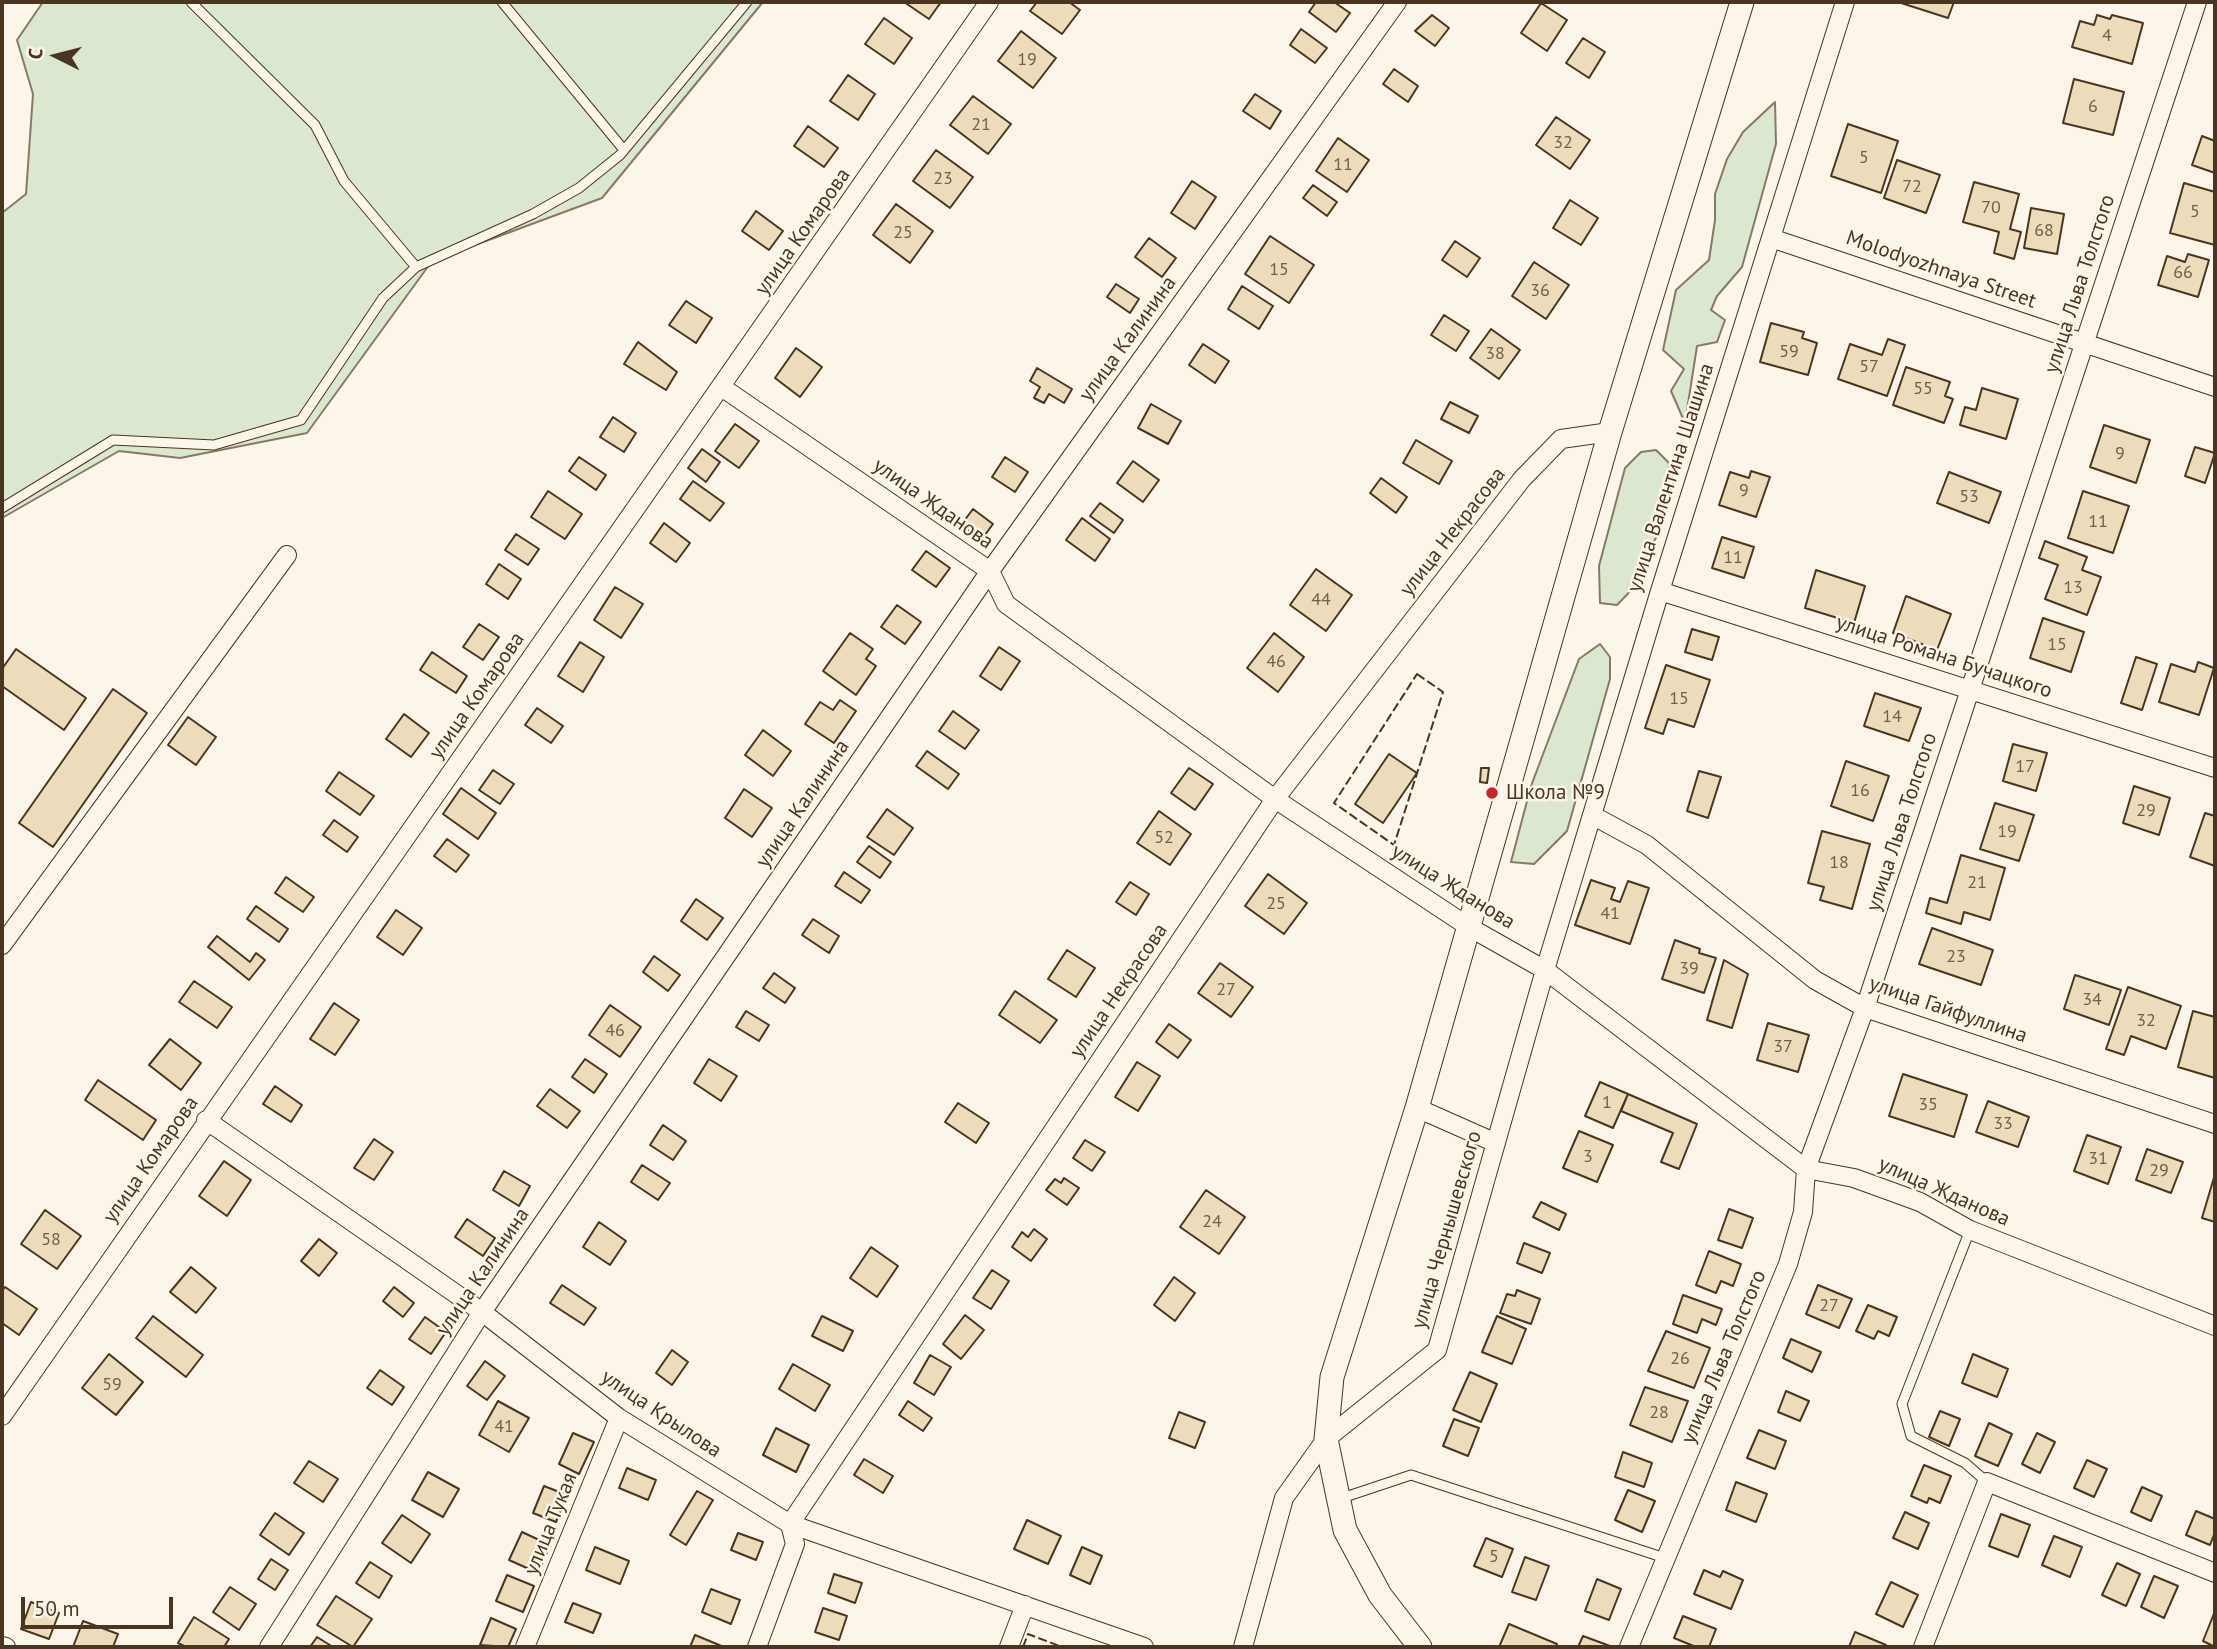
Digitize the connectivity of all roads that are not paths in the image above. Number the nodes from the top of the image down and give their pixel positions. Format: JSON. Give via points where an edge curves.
{"nodes":[{"id":1,"x":191,"y":2,"type":"edge"},
{"id":2,"x":502,"y":2,"type":"edge"},
{"id":3,"x":747,"y":2,"type":"edge"},
{"id":4,"x":989,"y":2,"type":"edge"},
{"id":5,"x":1397,"y":2,"type":"edge"},
{"id":6,"x":1742,"y":2,"type":"edge"},
{"id":7,"x":1845,"y":2,"type":"edge"},
{"id":8,"x":2197,"y":2,"type":"edge"},
{"id":9,"x":624,"y":150,"type":"junction"},
{"id":10,"x":1772,"y":238,"type":"junction"},
{"id":11,"x":416,"y":267,"type":"junction"},
{"id":12,"x":2084,"y":342,"type":"junction"},
{"id":13,"x":723,"y":387,"type":"junction"},
{"id":14,"x":2215,"y":387,"type":"edge"},
{"id":15,"x":1610,"y":432,"type":"junction"},
{"id":16,"x":2,"y":508,"type":"edge"},
{"id":17,"x":287,"y":555,"type":"dead end"},
{"id":18,"x":990,"y":571,"type":"junction"},
{"id":19,"x":1660,"y":591,"type":"junction"},
{"id":20,"x":1970,"y":689,"type":"junction"},
{"id":21,"x":2215,"y":768,"type":"edge"},
{"id":22,"x":1275,"y":799,"type":"junction"},
{"id":23,"x":1592,"y":815,"type":"junction"},
{"id":24,"x":1469,"y":927,"type":"junction"},
{"id":25,"x":2,"y":945,"type":"edge"},
{"id":26,"x":1545,"y":970,"type":"junction"},
{"id":27,"x":1865,"y":1008,"type":"junction"},
{"id":28,"x":1417,"y":1108,"type":"junction"},
{"id":29,"x":206,"y":1120,"type":"junction"},
{"id":30,"x":2215,"y":1124,"type":"edge"},
{"id":31,"x":1496,"y":1143,"type":"junction"},
{"id":32,"x":1806,"y":1170,"type":"junction"},
{"id":33,"x":1970,"y":1230,"type":"junction"},
{"id":34,"x":482,"y":1312,"type":"junction"},
{"id":35,"x":2215,"y":1326,"type":"edge"},
{"id":36,"x":2,"y":1416,"type":"edge"},
{"id":37,"x":619,"y":1418,"type":"junction"},
{"id":38,"x":1326,"y":1438,"type":"junction"},
{"id":39,"x":1987,"y":1482,"type":"junction"},
{"id":40,"x":1338,"y":1500,"type":"junction"},
{"id":41,"x":790,"y":1524,"type":"junction"},
{"id":42,"x":1665,"y":1558,"type":"junction"},
{"id":43,"x":2215,"y":1573,"type":"edge"},
{"id":44,"x":1024,"y":1605,"type":"junction"},
{"id":45,"x":269,"y":1647,"type":"edge"},
{"id":46,"x":525,"y":1647,"type":"edge"},
{"id":47,"x":757,"y":1647,"type":"edge"},
{"id":48,"x":1009,"y":1647,"type":"edge"},
{"id":49,"x":1144,"y":1647,"type":"edge"},
{"id":50,"x":1243,"y":1647,"type":"edge"},
{"id":51,"x":1420,"y":1647,"type":"edge"},
{"id":52,"x":1629,"y":1647,"type":"edge"},
{"id":53,"x":1923,"y":1647,"type":"edge"}],
"edges":[{"from":1,"to":11,"type":"lane","via":[[315,125],[344,181]]},
{"from":2,"to":9,"type":"lane"},
{"from":3,"to":9,"type":"lane"},
{"from":4,"to":13,"type":"street","name":"улица Комарова"},
{"from":5,"to":18,"type":"street","name":"улица Калинина"},
{"from":6,"to":15,"type":"street"},
{"from":7,"to":10,"type":"street","name":"улица Валентина Шашина"},
{"from":8,"to":12,"type":"street","name":"улица Льва Толстого"},
{"from":9,"to":11,"type":"lane","via":[[579,188],[533,214]]},
{"from":10,"to":12,"type":"street","name":"Molodyozhnaya Street"},
{"from":10,"to":19,"type":"street","name":"улица Валентина Шашина"},
{"from":11,"to":16,"type":"lane","via":[[383,298],[301,420],[214,445],[113,440]]},
{"from":12,"to":14,"type":"street","name":"Molodyozhnaya Street"},
{"from":12,"to":20,"type":"street","name":"улица Льва Толстого"},
{"from":13,"to":18,"type":"street","name":"улица Жданова"},
{"from":13,"to":29,"type":"street","name":"улица Комарова"},
{"from":15,"to":22,"type":"street","name":"улица Некрасова","via":[[1561,439],[1522,479]]},
{"from":15,"to":24,"type":"street"},
{"from":17,"to":25,"type":"street"},
{"from":18,"to":22,"type":"street","name":"улица Жданова","via":[[1006,604]]},
{"from":18,"to":34,"type":"street","name":"улица Калинина"},
{"from":19,"to":20,"type":"street","name":"улица Романа Бучацкого"},
{"from":19,"to":23,"type":"street","name":"улица Валентина Шашина"},
{"from":20,"to":21,"type":"street","name":"улица Романа Бучацкого"},
{"from":20,"to":27,"type":"street","name":"улица Льва Толстого"},
{"from":22,"to":24,"type":"street","name":"улица Жданова"},
{"from":22,"to":41,"type":"street","name":"улица Некрасова"},
{"from":23,"to":26,"type":"street","name":"улица Валентина Шашина"},
{"from":23,"to":27,"type":"street","name":"улица Гайфуллина","via":[[1647,845],[1815,981]]},
{"from":24,"to":26,"type":"street","name":"улица Жданова"},
{"from":24,"to":28,"type":"street"},
{"from":26,"to":31,"type":"street","name":"улица Чернышевского"},
{"from":26,"to":32,"type":"street","name":"улица Жданова"},
{"from":27,"to":30,"type":"street","name":"улица Гайфуллина"},
{"from":27,"to":32,"type":"street","name":"улица Льва Толстого"},
{"from":28,"to":31,"type":"street"},
{"from":28,"to":38,"type":"street","via":[[1332,1377]]},
{"from":29,"to":34,"type":"street","name":"улица Крылова"},
{"from":29,"to":36,"type":"street","name":"улица Комарова"},
{"from":31,"to":38,"type":"street","name":"улица Чернышевского","via":[[1437,1350]]},
{"from":32,"to":33,"type":"street","name":"улица Жданова","via":[[1854,1178],[1920,1202]]},
{"from":32,"to":42,"type":"street","name":"улица Льва Толстого","via":[[1803,1212],[1788,1264]]},
{"from":33,"to":35,"type":"street","name":"улица Жданова"},
{"from":33,"to":39,"type":"lane","via":[[1902,1404],[1911,1436],[1965,1463]]},
{"from":34,"to":37,"type":"street","name":"улица Крылова"},
{"from":34,"to":45,"type":"street","name":"улица Калинина"},
{"from":37,"to":41,"type":"street","name":"улица Крылова"},
{"from":37,"to":46,"type":"street","name":"улица Тукая"},
{"from":38,"to":40,"type":"street"},
{"from":38,"to":50,"type":"street","name":"улица Чернышевского","via":[[1284,1498]]},
{"from":39,"to":43,"type":"street"},
{"from":39,"to":53,"type":"street"},
{"from":40,"to":42,"type":"lane","via":[[1411,1475]]},
{"from":40,"to":51,"type":"street","via":[[1345,1530],[1380,1595]]},
{"from":41,"to":44,"type":"street","name":"улица Крылова"},
{"from":41,"to":47,"type":"street","via":[[794,1544]]},
{"from":42,"to":52,"type":"street","name":"улица Льва Толстого"},
{"from":44,"to":48,"type":"street"},
{"from":44,"to":49,"type":"street","name":"улица Крылова"}]}
